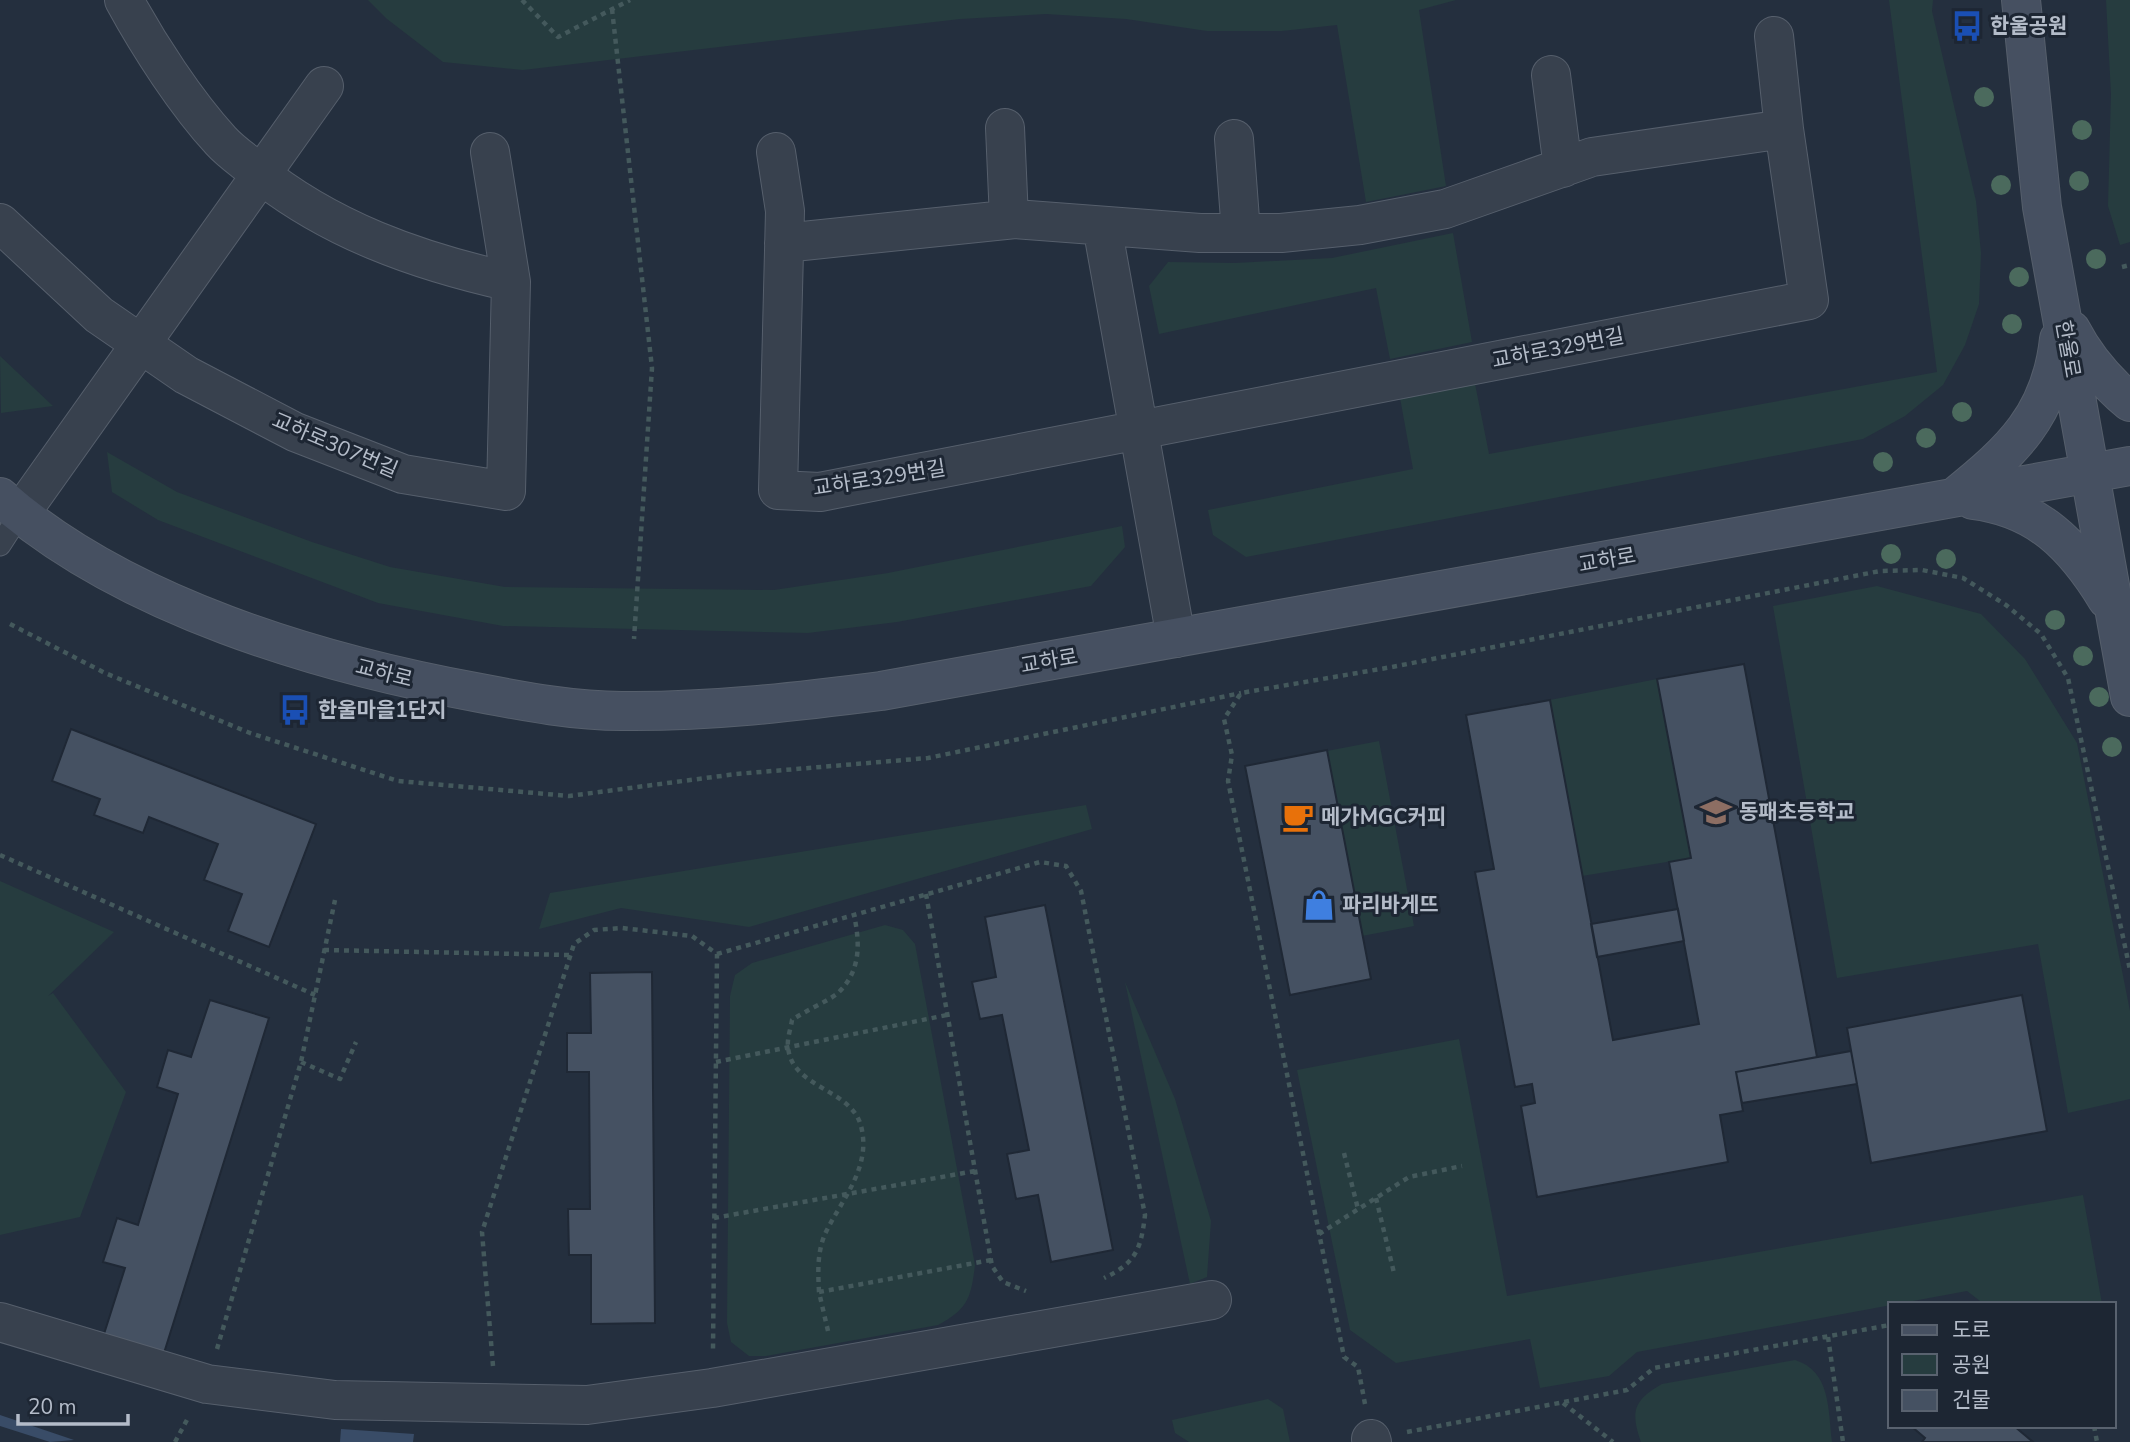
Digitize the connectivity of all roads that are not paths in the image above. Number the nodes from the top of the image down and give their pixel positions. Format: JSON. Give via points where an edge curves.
{"nodes":[{"id":1,"x":124,"y":0,"type":"edge"},
{"id":2,"x":2021,"y":0,"type":"edge"},
{"id":3,"x":1774,"y":36,"type":"dead end"},
{"id":4,"x":1551,"y":75,"type":"dead end"},
{"id":5,"x":324,"y":86,"type":"dead end"},
{"id":6,"x":1005,"y":128,"type":"dead end"},
{"id":7,"x":1784,"y":129,"type":"junction"},
{"id":8,"x":1234,"y":139,"type":"dead end"},
{"id":9,"x":490,"y":152,"type":"dead end"},
{"id":10,"x":776,"y":152,"type":"dead end"},
{"id":11,"x":1563,"y":168,"type":"junction"},
{"id":12,"x":262,"y":175,"type":"junction"},
{"id":13,"x":1009,"y":219,"type":"junction"},
{"id":14,"x":0,"y":223,"type":"edge"},
{"id":15,"x":1102,"y":226,"type":"junction"},
{"id":16,"x":1241,"y":233,"type":"junction"},
{"id":17,"x":784,"y":243,"type":"junction"},
{"id":18,"x":511,"y":282,"type":"junction"},
{"id":19,"x":2062,"y":313,"type":"junction"},
{"id":20,"x":142,"y":344,"type":"junction"},
{"id":21,"x":2130,"y":402,"type":"edge"},
{"id":22,"x":1139,"y":430,"type":"junction"},
{"id":23,"x":2130,"y":466,"type":"edge"},
{"id":24,"x":2091,"y":473,"type":"junction"},
{"id":25,"x":1954,"y":498,"type":"junction"},
{"id":26,"x":7,"y":519,"type":"edge"},
{"id":27,"x":2130,"y":547,"type":"edge"},
{"id":28,"x":2115,"y":612,"type":"junction"},
{"id":29,"x":1176,"y":638,"type":"junction"},
{"id":30,"x":2130,"y":696,"type":"edge"},
{"id":31,"x":1212,"y":1300,"type":"dead end"},
{"id":32,"x":0,"y":1322,"type":"edge"}],
"edges":[{"from":1,"to":12,"type":"street","via":[[144,37],[222,142]]},
{"from":2,"to":19,"type":"street","name":"한울로","via":[[2042,207]]},
{"from":3,"to":7,"type":"street","name":"교하로329번길"},
{"from":4,"to":11,"type":"street"},
{"from":5,"to":12,"type":"street"},
{"from":6,"to":13,"type":"street"},
{"from":7,"to":11,"type":"street","via":[[1592,157]]},
{"from":7,"to":22,"type":"street","name":"교하로329번길","via":[[1809,300]]},
{"from":8,"to":16,"type":"street"},
{"from":9,"to":18,"type":"street","name":"교하로307번길"},
{"from":10,"to":17,"type":"street","name":"교하로329번길","via":[[785,211]]},
{"from":11,"to":16,"type":"street","via":[[1445,209],[1360,225]]},
{"from":12,"to":18,"type":"street","via":[[354,232],[441,267]]},
{"from":12,"to":20,"type":"street"},
{"from":13,"to":15,"type":"street"},
{"from":13,"to":17,"type":"street"},
{"from":14,"to":20,"type":"street","name":"교하로307번길","via":[[99,314]]},
{"from":15,"to":16,"type":"street"},
{"from":15,"to":22,"type":"street"},
{"from":17,"to":22,"type":"street","name":"교하로329번길","via":[[778,490],[820,492]]},
{"from":18,"to":20,"type":"street","name":"교하로307번길","via":[[506,491],[403,474],[295,432],[186,376]]},
{"from":19,"to":21,"type":"street","via":[[2084,355]]},
{"from":19,"to":24,"type":"street","name":"한울로"},
{"from":19,"to":25,"type":"street","via":[[2057,362],[2044,401],[2022,438]]},
{"from":20,"to":26,"type":"street"},
{"from":22,"to":29,"type":"street"},
{"from":23,"to":24,"type":"street","name":"교하로"},
{"from":24,"to":25,"type":"street","name":"교하로"},
{"from":24,"to":28,"type":"street","name":"한울로"},
{"from":25,"to":28,"type":"street","via":[[2001,503],[2031,517],[2069,547]]},
{"from":25,"to":29,"type":"street","name":"교하로"},
{"from":26,"to":29,"type":"street","name":"교하로","via":[[111,574],[318,656],[425,683],[545,704],[620,711],[799,701],[881,691]]},
{"from":27,"to":28,"type":"street"},
{"from":28,"to":30,"type":"street","name":"한울로"},
{"from":31,"to":32,"type":"street","via":[[712,1388],[587,1405],[335,1400],[207,1384]]}]}
